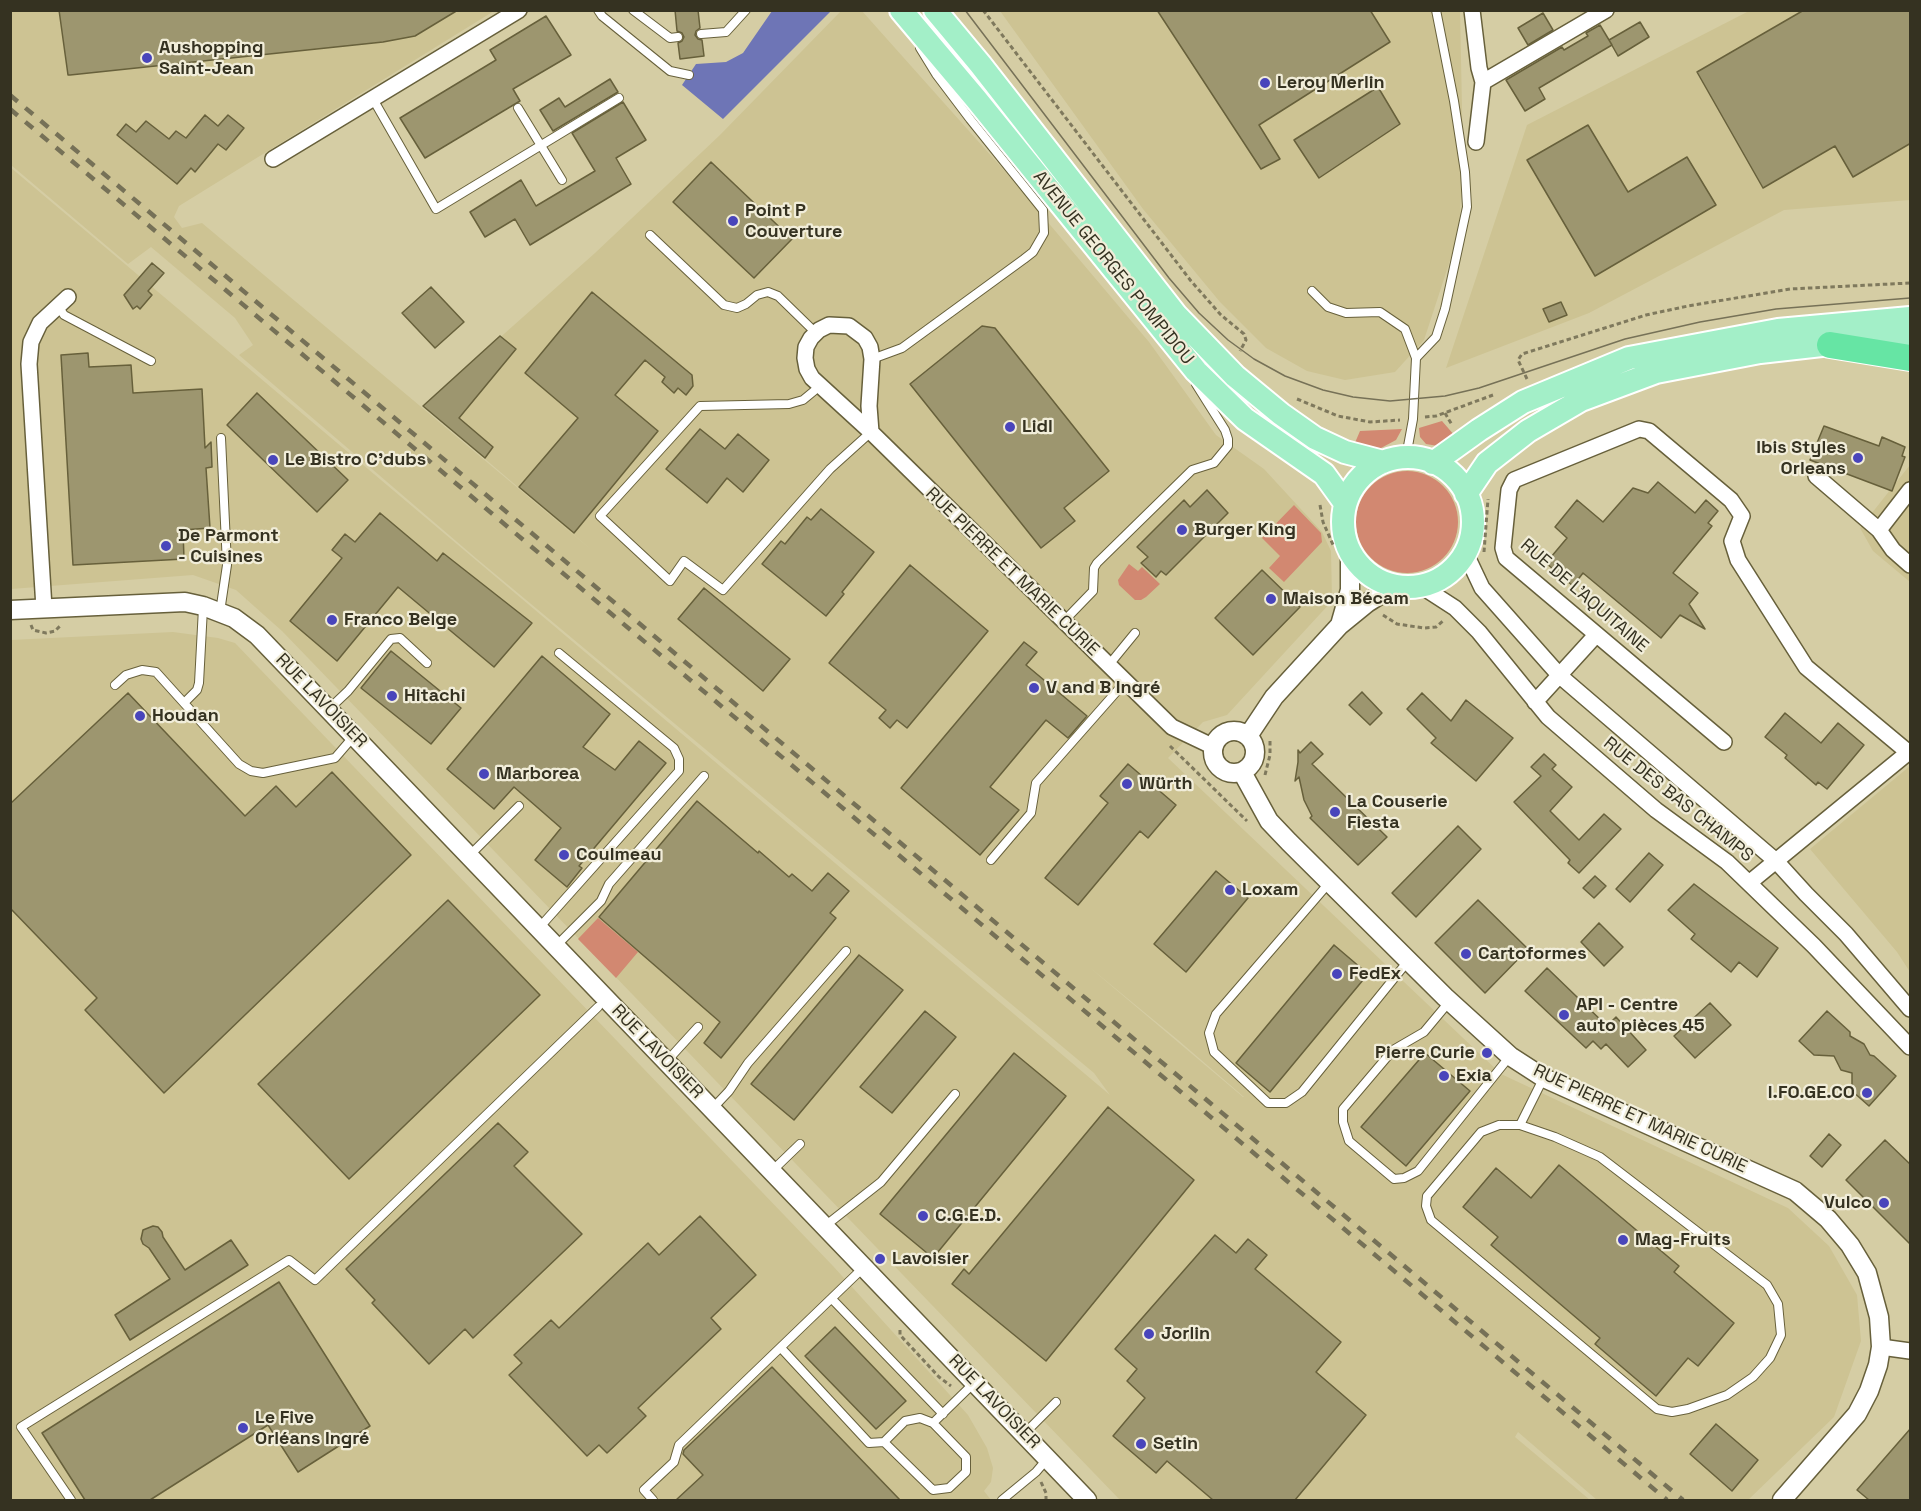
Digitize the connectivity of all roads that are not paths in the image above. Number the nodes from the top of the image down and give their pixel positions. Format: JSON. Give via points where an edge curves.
{"nodes":[{"id":1,"x":519,"y":10,"type":"edge"},
{"id":2,"x":598,"y":10,"type":"edge"},
{"id":3,"x":633,"y":10,"type":"edge"},
{"id":4,"x":746,"y":10,"type":"edge"},
{"id":5,"x":899,"y":10,"type":"edge"},
{"id":6,"x":1436,"y":10,"type":"edge"},
{"id":7,"x":1472,"y":10,"type":"edge"},
{"id":8,"x":1606,"y":10,"type":"edge"},
{"id":9,"x":935,"y":11,"type":"edge"},
{"id":10,"x":701,"y":34,"type":"dead end"},
{"id":11,"x":678,"y":37,"type":"dead end"},
{"id":12,"x":688,"y":75,"type":"dead end"},
{"id":13,"x":1483,"y":82,"type":"junction"},
{"id":14,"x":619,"y":98,"type":"dead end"},
{"id":15,"x":373,"y":99,"type":"junction"},
{"id":16,"x":518,"y":108,"type":"dead end"},
{"id":17,"x":1476,"y":142,"type":"dead end"},
{"id":18,"x":541,"y":145,"type":"junction"},
{"id":19,"x":273,"y":159,"type":"dead end"},
{"id":20,"x":562,"y":180,"type":"dead end"},
{"id":21,"x":650,"y":235,"type":"dead end"},
{"id":22,"x":1312,"y":291,"type":"dead end"},
{"id":23,"x":63,"y":302,"type":"joint"},
{"id":24,"x":1911,"y":318,"type":"edge"},
{"id":25,"x":1160,"y":327,"type":"junction"},
{"id":26,"x":816,"y":333,"type":"junction"},
{"id":27,"x":1911,"y":335,"type":"edge"},
{"id":28,"x":1830,"y":345,"type":"junction"},
{"id":29,"x":1416,"y":358,"type":"junction"},
{"id":30,"x":1911,"y":358,"type":"edge"},
{"id":31,"x":872,"y":359,"type":"junction"},
{"id":32,"x":151,"y":361,"type":"dead end"},
{"id":33,"x":820,"y":386,"type":"junction"},
{"id":34,"x":871,"y":432,"type":"junction"},
{"id":35,"x":221,"y":438,"type":"dead end"},
{"id":36,"x":1406,"y":457,"type":"junction"},
{"id":37,"x":1373,"y":459,"type":"junction"},
{"id":38,"x":1433,"y":463,"type":"junction"},
{"id":39,"x":1816,"y":476,"type":"dead end"},
{"id":40,"x":1911,"y":490,"type":"edge"},
{"id":41,"x":1466,"y":494,"type":"junction"},
{"id":42,"x":1346,"y":503,"type":"junction"},
{"id":43,"x":1879,"y":530,"type":"junction"},
{"id":44,"x":1465,"y":552,"type":"junction"},
{"id":45,"x":1344,"y":554,"type":"junction"},
{"id":46,"x":1911,"y":565,"type":"edge"},
{"id":47,"x":1394,"y":586,"type":"junction"},
{"id":48,"x":1421,"y":586,"type":"junction"},
{"id":49,"x":203,"y":606,"type":"junction"},
{"id":50,"x":44,"y":608,"type":"junction"},
{"id":51,"x":10,"y":610,"type":"edge"},
{"id":52,"x":220,"y":612,"type":"junction"},
{"id":53,"x":1063,"y":622,"type":"junction"},
{"id":54,"x":1340,"y":625,"type":"junction"},
{"id":55,"x":1135,"y":633,"type":"dead end"},
{"id":56,"x":1596,"y":635,"type":"junction"},
{"id":57,"x":560,"y":653,"type":"dead end"},
{"id":58,"x":428,"y":663,"type":"dead end"},
{"id":59,"x":1108,"y":666,"type":"junction"},
{"id":60,"x":1560,"y":676,"type":"junction"},
{"id":61,"x":1125,"y":682,"type":"junction"},
{"id":62,"x":115,"y":684,"type":"dead end"},
{"id":63,"x":184,"y":702,"type":"junction"},
{"id":64,"x":1535,"y":702,"type":"junction"},
{"id":65,"x":329,"y":709,"type":"junction"},
{"id":66,"x":354,"y":736,"type":"junction"},
{"id":67,"x":1248,"y":736,"type":"junction"},
{"id":68,"x":1724,"y":742,"type":"dead end"},
{"id":69,"x":1214,"y":747,"type":"junction"},
{"id":70,"x":1910,"y":752,"type":"edge"},
{"id":71,"x":1242,"y":772,"type":"junction"},
{"id":72,"x":704,"y":776,"type":"dead end"},
{"id":73,"x":519,"y":806,"type":"dead end"},
{"id":74,"x":468,"y":857,"type":"junction"},
{"id":75,"x":991,"y":860,"type":"dead end"},
{"id":76,"x":1776,"y":861,"type":"junction"},
{"id":77,"x":1329,"y":883,"type":"junction"},
{"id":78,"x":1749,"y":883,"type":"junction"},
{"id":79,"x":538,"y":929,"type":"junction"},
{"id":80,"x":555,"y":947,"type":"junction"},
{"id":81,"x":846,"y":951,"type":"dead end"},
{"id":82,"x":1408,"y":960,"type":"junction"},
{"id":83,"x":1450,"y":1001,"type":"junction"},
{"id":84,"x":598,"y":1007,"type":"dead end"},
{"id":85,"x":1911,"y":1009,"type":"edge"},
{"id":86,"x":698,"y":1027,"type":"dead end"},
{"id":87,"x":1911,"y":1047,"type":"edge"},
{"id":88,"x":1510,"y":1056,"type":"junction"},
{"id":89,"x":666,"y":1062,"type":"junction"},
{"id":90,"x":1544,"y":1078,"type":"junction"},
{"id":91,"x":955,"y":1094,"type":"dead end"},
{"id":92,"x":712,"y":1109,"type":"junction"},
{"id":93,"x":1520,"y":1125,"type":"junction"},
{"id":94,"x":800,"y":1144,"type":"dead end"},
{"id":95,"x":772,"y":1171,"type":"junction"},
{"id":96,"x":825,"y":1226,"type":"junction"},
{"id":97,"x":864,"y":1266,"type":"junction"},
{"id":98,"x":832,"y":1299,"type":"junction"},
{"id":99,"x":1881,"y":1347,"type":"junction"},
{"id":100,"x":781,"y":1348,"type":"junction"},
{"id":101,"x":1911,"y":1351,"type":"edge"},
{"id":102,"x":970,"y":1387,"type":"junction"},
{"id":103,"x":1056,"y":1402,"type":"dead end"},
{"id":104,"x":943,"y":1414,"type":"junction"},
{"id":105,"x":933,"y":1423,"type":"junction"},
{"id":106,"x":1024,"y":1434,"type":"junction"},
{"id":107,"x":884,"y":1442,"type":"junction"},
{"id":108,"x":1042,"y":1465,"type":"junction"},
{"id":109,"x":71,"y":1500,"type":"edge"},
{"id":110,"x":654,"y":1500,"type":"edge"},
{"id":111,"x":1002,"y":1500,"type":"edge"},
{"id":112,"x":1087,"y":1500,"type":"edge"},
{"id":113,"x":1782,"y":1500,"type":"edge"}],
"edges":[{"from":1,"to":15,"type":"street"},
{"from":2,"to":12,"type":"lane","via":[[670,71]]},
{"from":3,"to":11,"type":"lane","via":[[670,38]]},
{"from":4,"to":10,"type":"lane","via":[[726,32]]},
{"from":5,"to":25,"type":"main road","name":"AVENUE GEORGES POMPIDOU"},
{"from":5,"to":31,"type":"lane","via":[[936,74],[1043,210],[1044,233],[1033,252],[902,348]]},
{"from":6,"to":29,"type":"lane","via":[[1454,101],[1467,207],[1436,337]]},
{"from":7,"to":13,"type":"street"},
{"from":8,"to":13,"type":"street"},
{"from":9,"to":37,"type":"main road","name":"AVENUE GEORGES POMPIDOU","via":[[988,73],[1176,315],[1235,376],[1315,438]]},
{"from":13,"to":17,"type":"street"},
{"from":14,"to":18,"type":"lane"},
{"from":15,"to":18,"type":"lane","via":[[436,209]]},
{"from":15,"to":19,"type":"street"},
{"from":16,"to":18,"type":"lane"},
{"from":18,"to":20,"type":"lane"},
{"from":21,"to":26,"type":"lane","via":[[724,305],[737,309],[768,292],[778,296]]},
{"from":22,"to":29,"type":"lane","via":[[1328,307],[1346,314],[1380,312],[1405,329]]},
{"from":23,"to":32,"type":"lane","via":[[64,315]]},
{"from":23,"to":50,"type":"street","via":[[36,330],[29,364]]},
{"from":24,"to":38,"type":"main road","via":[[1778,330],[1629,358],[1523,402]]},
{"from":25,"to":42,"type":"main road","name":"AVENUE GEORGES POMPIDOU","via":[[1196,371],[1245,419],[1324,474]]},
{"from":25,"to":53,"type":"lane","via":[[1225,430],[1227,446],[1214,463],[1192,470],[1097,563],[1093,591]]},
{"from":26,"to":31,"type":"street","via":[[829,325],[849,326],[866,338]]},
{"from":26,"to":33,"type":"street","name":"RUE PIERRE ET MARIE CURIE","via":[[806,347],[805,358],[807,369]]},
{"from":27,"to":28,"type":"main road"},
{"from":28,"to":30,"type":"highway"},
{"from":28,"to":41,"type":"main road","via":[[1760,352],[1656,372],[1581,400],[1500,451],[1480,470]]},
{"from":29,"to":36,"type":"lane","via":[[1413,419]]},
{"from":31,"to":34,"type":"street"},
{"from":33,"to":34,"type":"street","name":"RUE PIERRE ET MARIE CURIE"},
{"from":33,"to":34,"type":"lane","via":[[803,400],[789,404],[700,406],[600,516],[670,581],[684,561],[723,590],[830,469]]},
{"from":34,"to":53,"type":"street","name":"RUE PIERRE ET MARIE CURIE"},
{"from":35,"to":52,"type":"lane","via":[[227,565]]},
{"from":36,"to":37,"type":"main road"},
{"from":36,"to":38,"type":"main road"},
{"from":37,"to":42,"type":"main road"},
{"from":38,"to":41,"type":"main road","via":[[1447,470]]},
{"from":39,"to":43,"type":"street"},
{"from":40,"to":43,"type":"street"},
{"from":41,"to":44,"type":"main road","via":[[1472,523]]},
{"from":42,"to":45,"type":"main road"},
{"from":43,"to":46,"type":"street","via":[[1893,550]]},
{"from":44,"to":48,"type":"main road","via":[[1439,579]]},
{"from":44,"to":60,"type":"street","name":"RUE DES BAS CHAMPS","via":[[1482,588]]},
{"from":45,"to":47,"type":"main road","via":[[1376,579]]},
{"from":45,"to":54,"type":"street","via":[[1350,590]]},
{"from":47,"to":48,"type":"main road"},
{"from":47,"to":54,"type":"street"},
{"from":48,"to":64,"type":"street","name":"RUE DES BAS CHAMPS","via":[[1455,608],[1479,632]]},
{"from":49,"to":50,"type":"street","name":"RUE LAVOISIER","via":[[185,602]]},
{"from":49,"to":52,"type":"street","name":"RUE LAVOISIER"},
{"from":49,"to":63,"type":"lane","via":[[200,683]]},
{"from":50,"to":51,"type":"street","name":"RUE LAVOISIER"},
{"from":52,"to":65,"type":"street","name":"RUE LAVOISIER","via":[[257,635]]},
{"from":53,"to":59,"type":"street","name":"RUE PIERRE ET MARIE CURIE"},
{"from":54,"to":67,"type":"street","via":[[1274,698]]},
{"from":55,"to":59,"type":"lane"},
{"from":56,"to":60,"type":"street"},
{"from":56,"to":68,"type":"street","name":"RUE DE L'AQUITAINE"},
{"from":56,"to":70,"type":"street","name":"RUE DE L'AQUITAINE","via":[[1506,558],[1503,548],[1509,490],[1514,480],[1639,429],[1649,431],[1731,500],[1742,516],[1732,541],[1738,560],[1806,667]]},
{"from":57,"to":79,"type":"lane","via":[[674,748],[679,771]]},
{"from":58,"to":65,"type":"lane","via":[[400,638],[391,639]]},
{"from":59,"to":61,"type":"street","name":"RUE PIERRE ET MARIE CURIE"},
{"from":60,"to":64,"type":"street"},
{"from":60,"to":76,"type":"street","name":"RUE DES BAS CHAMPS"},
{"from":61,"to":69,"type":"street","name":"RUE PIERRE ET MARIE CURIE","via":[[1172,727]]},
{"from":61,"to":75,"type":"lane","via":[[1036,783],[1031,813]]},
{"from":62,"to":63,"type":"lane","via":[[126,675],[151,670]]},
{"from":63,"to":66,"type":"lane","via":[[239,764],[251,771],[263,773],[335,758]]},
{"from":64,"to":78,"type":"street","name":"RUE DES BAS CHAMPS","via":[[1656,810]]},
{"from":65,"to":66,"type":"street","name":"RUE LAVOISIER"},
{"from":66,"to":74,"type":"street","name":"RUE LAVOISIER"},
{"from":67,"to":69,"type":"street","via":[[1230,732]]},
{"from":67,"to":71,"type":"street","via":[[1256,753],[1252,764]]},
{"from":69,"to":71,"type":"street","via":[[1218,766],[1229,773]]},
{"from":70,"to":76,"type":"street","name":"RUE DE L'AQUITAINE"},
{"from":71,"to":77,"type":"street","name":"RUE PIERRE ET MARIE CURIE","via":[[1269,820]]},
{"from":72,"to":80,"type":"lane","via":[[609,884],[601,902]]},
{"from":73,"to":74,"type":"lane"},
{"from":74,"to":79,"type":"street","name":"RUE LAVOISIER"},
{"from":76,"to":78,"type":"street","name":"RUE DE L'AQUITAINE"},
{"from":76,"to":85,"type":"street","name":"RUE DES BAS CHAMPS"},
{"from":77,"to":82,"type":"street","name":"RUE PIERRE ET MARIE CURIE"},
{"from":77,"to":82,"type":"lane","via":[[1216,1014],[1209,1033],[1214,1052],[1268,1103],[1286,1103],[1302,1092]]},
{"from":78,"to":87,"type":"street","name":"RUE DES BAS CHAMPS"},
{"from":79,"to":80,"type":"street","name":"RUE LAVOISIER"},
{"from":80,"to":89,"type":"street","name":"RUE LAVOISIER"},
{"from":81,"to":92,"type":"lane"},
{"from":82,"to":83,"type":"street","name":"RUE PIERRE ET MARIE CURIE"},
{"from":83,"to":88,"type":"street","name":"RUE PIERRE ET MARIE CURIE"},
{"from":83,"to":88,"type":"lane","via":[[1424,1032],[1393,1050],[1343,1109],[1349,1141],[1394,1179],[1418,1171]]},
{"from":84,"to":109,"type":"lane","via":[[315,1280],[290,1260],[21,1427]]},
{"from":86,"to":89,"type":"lane"},
{"from":88,"to":90,"type":"street","name":"RUE PIERRE ET MARIE CURIE"},
{"from":89,"to":92,"type":"street","name":"RUE LAVOISIER"},
{"from":90,"to":93,"type":"lane"},
{"from":90,"to":99,"type":"street","name":"RUE PIERRE ET MARIE CURIE","via":[[1795,1191],[1828,1219],[1867,1273],[1879,1317]]},
{"from":91,"to":96,"type":"lane","via":[[881,1182]]},
{"from":92,"to":95,"type":"street","name":"RUE LAVOISIER"},
{"from":93,"to":93,"type":"lane","via":[[1498,1125],[1481,1132],[1427,1196],[1431,1220],[1657,1409],[1688,1409],[1727,1395],[1753,1377],[1770,1358],[1781,1335],[1778,1304],[1767,1285],[1600,1157]]},
{"from":94,"to":95,"type":"lane"},
{"from":95,"to":96,"type":"street","name":"RUE LAVOISIER"},
{"from":96,"to":97,"type":"street","name":"RUE LAVOISIER"},
{"from":97,"to":98,"type":"lane"},
{"from":97,"to":102,"type":"street","name":"RUE LAVOISIER"},
{"from":98,"to":100,"type":"lane"},
{"from":98,"to":104,"type":"lane"},
{"from":99,"to":101,"type":"street"},
{"from":99,"to":113,"type":"street","via":[[1869,1391],[1857,1414]]},
{"from":100,"to":107,"type":"lane","via":[[869,1443]]},
{"from":100,"to":110,"type":"lane","via":[[679,1445],[674,1462],[644,1490]]},
{"from":102,"to":104,"type":"lane"},
{"from":102,"to":106,"type":"street","name":"RUE LAVOISIER"},
{"from":103,"to":106,"type":"lane"},
{"from":104,"to":105,"type":"lane"},
{"from":105,"to":107,"type":"lane","via":[[920,1418],[905,1421]]},
{"from":105,"to":107,"type":"lane","via":[[966,1457],[966,1472],[949,1488],[933,1490]]},
{"from":106,"to":108,"type":"street","name":"RUE LAVOISIER"},
{"from":108,"to":111,"type":"lane"},
{"from":108,"to":112,"type":"street","name":"RUE LAVOISIER"}]}
